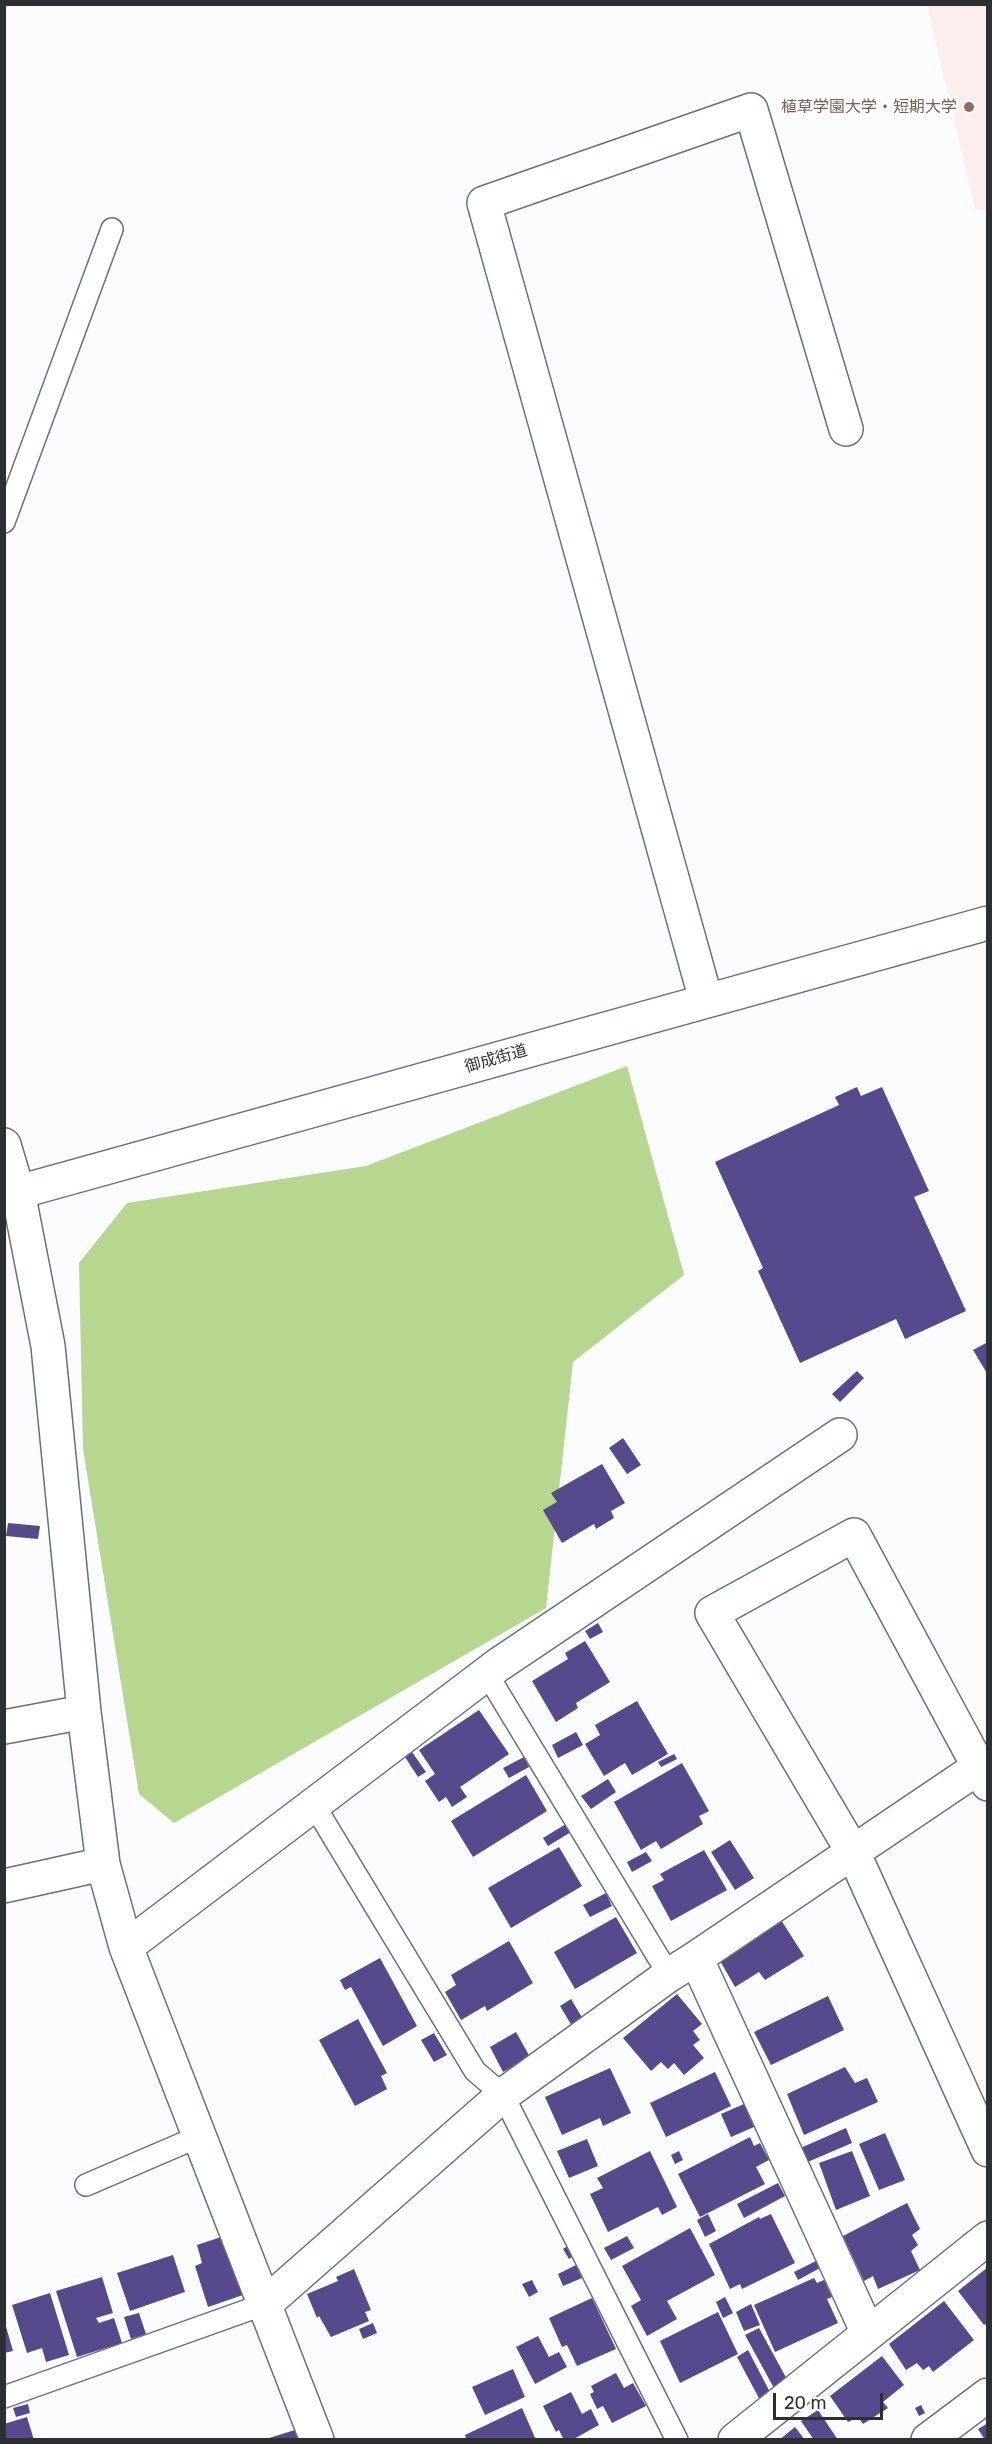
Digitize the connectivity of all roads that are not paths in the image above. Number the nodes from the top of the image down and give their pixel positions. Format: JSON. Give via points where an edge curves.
{"nodes":[{"id":1,"x":112,"y":229,"type":"dead end"},
{"id":2,"x":846,"y":429,"type":"dead end"},
{"id":3,"x":4,"y":522,"type":"edge"},
{"id":4,"x":987,"y":923,"type":"edge"},
{"id":5,"x":706,"y":1000,"type":"junction"},
{"id":6,"x":4,"y":1145,"type":"edge"},
{"id":7,"x":11,"y":1194,"type":"edge"},
{"id":8,"x":840,"y":1435,"type":"dead end"},
{"id":9,"x":487,"y":1674,"type":"junction"},
{"id":10,"x":84,"y":1712,"type":"junction"},
{"id":11,"x":4,"y":1727,"type":"edge"},
{"id":12,"x":985,"y":1770,"type":"edge"},
{"id":13,"x":314,"y":1805,"type":"junction"},
{"id":14,"x":854,"y":1852,"type":"junction"},
{"id":15,"x":103,"y":1864,"type":"junction"},
{"id":16,"x":4,"y":1886,"type":"edge"},
{"id":17,"x":126,"y":1947,"type":"junction"},
{"id":18,"x":696,"y":1958,"type":"junction"},
{"id":19,"x":669,"y":1975,"type":"junction"},
{"id":20,"x":503,"y":2094,"type":"junction"},
{"id":21,"x":200,"y":2136,"type":"junction"},
{"id":22,"x":987,"y":2150,"type":"edge"},
{"id":23,"x":86,"y":2185,"type":"dead end"},
{"id":24,"x":987,"y":2238,"type":"edge"},
{"id":25,"x":265,"y":2304,"type":"junction"},
{"id":26,"x":868,"y":2333,"type":"junction"},
{"id":27,"x":987,"y":2395,"type":"edge"},
{"id":28,"x":4,"y":2397,"type":"edge"},
{"id":29,"x":939,"y":2436,"type":"edge"},
{"id":30,"x":317,"y":2439,"type":"edge"},
{"id":31,"x":677,"y":2439,"type":"edge"},
{"id":32,"x":735,"y":2439,"type":"edge"}],
"edges":[{"from":1,"to":3,"type":"lane"},
{"from":2,"to":5,"type":"street","via":[[751,110],[484,203]]},
{"from":4,"to":5,"type":"street","name":"御成街道"},
{"from":5,"to":7,"type":"street","name":"御成街道"},
{"from":6,"to":7,"type":"street"},
{"from":7,"to":10,"type":"street","via":[[48,1346]]},
{"from":8,"to":9,"type":"street"},
{"from":9,"to":13,"type":"street"},
{"from":9,"to":19,"type":"lane"},
{"from":10,"to":11,"type":"street"},
{"from":10,"to":15,"type":"street"},
{"from":12,"to":14,"type":"street"},
{"from":12,"to":14,"type":"street","via":[[854,1535],[712,1613]]},
{"from":13,"to":17,"type":"street"},
{"from":13,"to":20,"type":"lane","via":[[475,2071]]},
{"from":14,"to":18,"type":"street"},
{"from":14,"to":22,"type":"street"},
{"from":15,"to":16,"type":"street"},
{"from":15,"to":17,"type":"street"},
{"from":17,"to":21,"type":"street"},
{"from":18,"to":19,"type":"street"},
{"from":18,"to":26,"type":"street"},
{"from":19,"to":20,"type":"street"},
{"from":20,"to":25,"type":"street"},
{"from":20,"to":31,"type":"lane"},
{"from":21,"to":23,"type":"lane"},
{"from":21,"to":25,"type":"street"},
{"from":24,"to":26,"type":"street"},
{"from":25,"to":28,"type":"lane"},
{"from":25,"to":30,"type":"street"},
{"from":26,"to":32,"type":"street"},
{"from":27,"to":29,"type":"street"}]}
